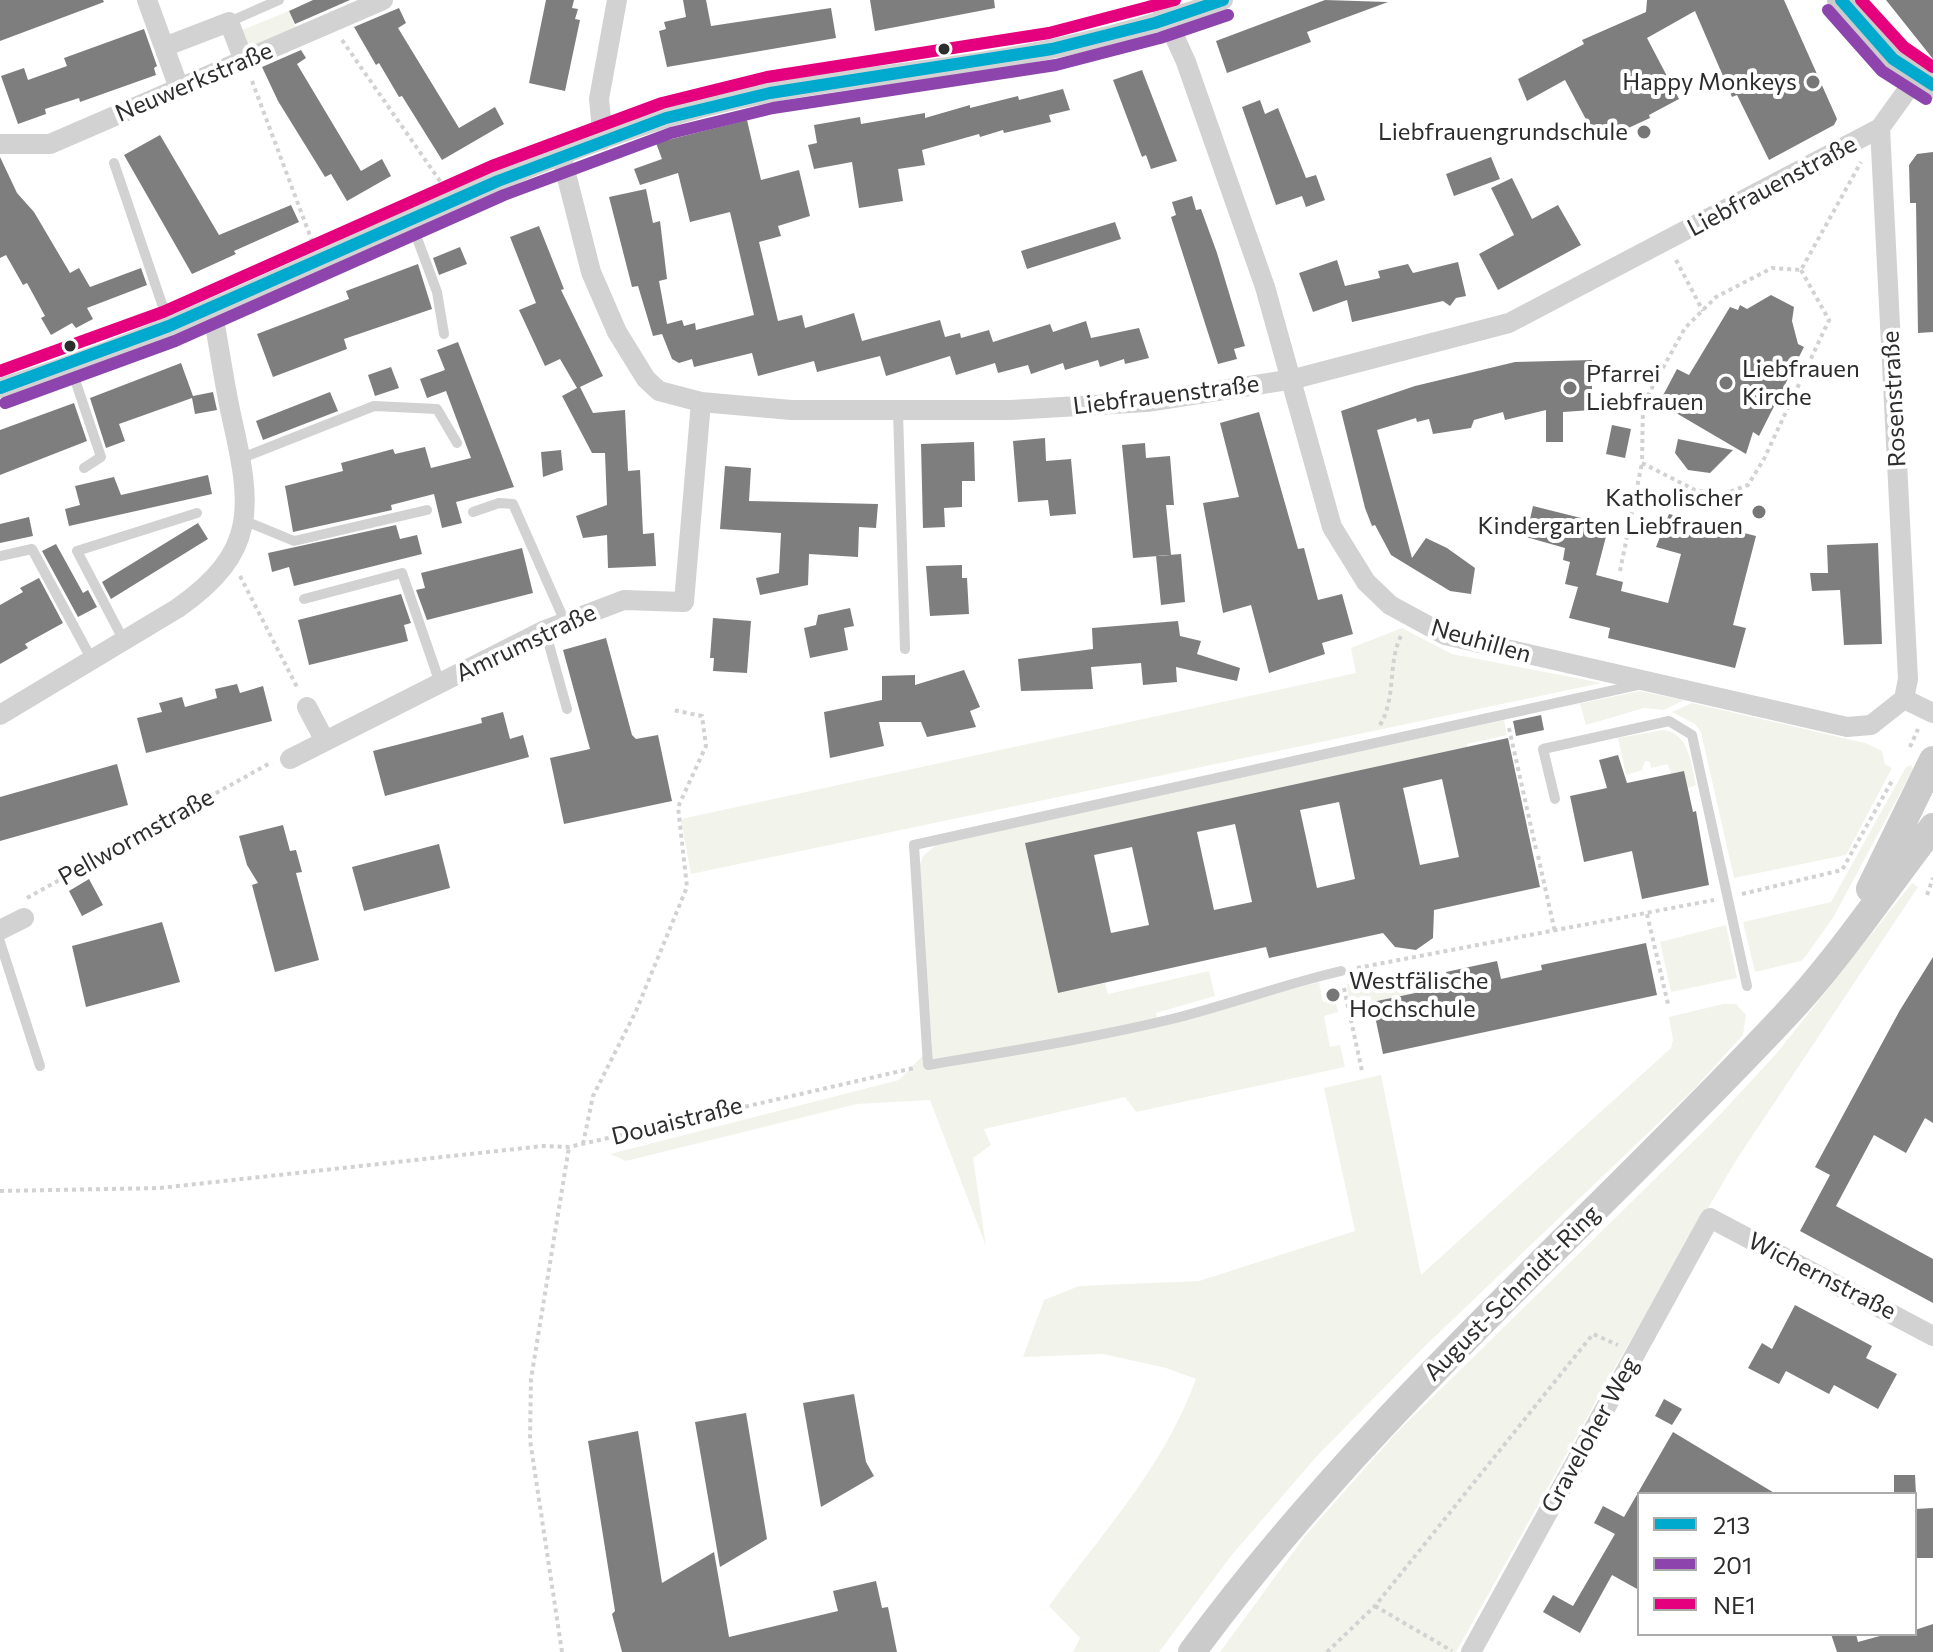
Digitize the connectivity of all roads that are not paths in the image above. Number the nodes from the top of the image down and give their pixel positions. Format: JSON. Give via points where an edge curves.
{"nodes":[{"id":1,"x":147,"y":0,"type":"edge"},
{"id":2,"x":279,"y":0,"type":"edge"},
{"id":3,"x":383,"y":0,"type":"edge"},
{"id":4,"x":617,"y":0,"type":"edge"},
{"id":5,"x":1158,"y":0,"type":"edge"},
{"id":6,"x":1223,"y":0,"type":"edge"},
{"id":7,"x":1841,"y":0,"type":"edge"},
{"id":8,"x":1169,"y":20,"type":"junction"},
{"id":9,"x":229,"y":22,"type":"junction"},
{"id":10,"x":164,"y":47,"type":"junction"},
{"id":11,"x":244,"y":61,"type":"junction"},
{"id":12,"x":1924,"y":82,"type":"edge"},
{"id":13,"x":179,"y":88,"type":"junction"},
{"id":14,"x":1880,"y":128,"type":"junction"},
{"id":15,"x":603,"y":140,"type":"junction"},
{"id":16,"x":0,"y":144,"type":"edge"},
{"id":17,"x":561,"y":154,"type":"junction"},
{"id":18,"x":114,"y":163,"type":"dead end"},
{"id":19,"x":411,"y":222,"type":"junction"},
{"id":20,"x":212,"y":309,"type":"junction"},
{"id":21,"x":173,"y":324,"type":"junction"},
{"id":22,"x":444,"y":334,"type":"dead end"},
{"id":23,"x":70,"y":365,"type":"junction"},
{"id":24,"x":1294,"y":379,"type":"junction"},
{"id":25,"x":0,"y":388,"type":"edge"},
{"id":26,"x":701,"y":402,"type":"junction"},
{"id":27,"x":898,"y":411,"type":"junction"},
{"id":28,"x":457,"y":443,"type":"dead end"},
{"id":29,"x":242,"y":458,"type":"junction"},
{"id":30,"x":84,"y":468,"type":"dead end"},
{"id":31,"x":427,"y":510,"type":"dead end"},
{"id":32,"x":473,"y":512,"type":"dead end"},
{"id":33,"x":197,"y":513,"type":"dead end"},
{"id":34,"x":243,"y":520,"type":"junction"},
{"id":35,"x":0,"y":556,"type":"edge"},
{"id":36,"x":304,"y":599,"type":"dead end"},
{"id":37,"x":555,"y":626,"type":"junction"},
{"id":38,"x":124,"y":641,"type":"junction"},
{"id":39,"x":905,"y":649,"type":"dead end"},
{"id":40,"x":92,"y":660,"type":"junction"},
{"id":41,"x":440,"y":683,"type":"junction"},
{"id":42,"x":1644,"y":684,"type":"junction"},
{"id":43,"x":1904,"y":699,"type":"junction"},
{"id":44,"x":307,"y":707,"type":"road end"},
{"id":45,"x":567,"y":709,"type":"dead end"},
{"id":46,"x":1933,"y":713,"type":"edge"},
{"id":47,"x":0,"y":715,"type":"edge"},
{"id":48,"x":325,"y":741,"type":"junction"},
{"id":49,"x":290,"y":759,"type":"road end"},
{"id":50,"x":1933,"y":760,"type":"edge"},
{"id":51,"x":1555,"y":799,"type":"dead end"},
{"id":52,"x":1933,"y":827,"type":"edge"},
{"id":53,"x":24,"y":918,"type":"road end"},
{"id":54,"x":0,"y":930,"type":"edge"},
{"id":55,"x":0,"y":942,"type":"edge"},
{"id":56,"x":1843,"y":944,"type":"junction"},
{"id":57,"x":1341,"y":971,"type":"road end"},
{"id":58,"x":1747,"y":986,"type":"dead end"},
{"id":59,"x":40,"y":1066,"type":"dead end"},
{"id":60,"x":1710,"y":1218,"type":"joint"},
{"id":61,"x":1933,"y":1336,"type":"edge"},
{"id":62,"x":1192,"y":1652,"type":"edge"},
{"id":63,"x":1471,"y":1652,"type":"edge"}],
"edges":[{"from":1,"to":10,"type":"street"},
{"from":2,"to":9,"type":"lane"},
{"from":3,"to":11,"type":"street","name":"Neuwerkstraße"},
{"from":4,"to":15,"type":"street","via":[[599,99]]},
{"from":5,"to":8,"type":"street","name":"Neuhillen"},
{"from":6,"to":8,"type":"street"},
{"from":7,"to":12,"type":"main road","via":[[1875,44]]},
{"from":8,"to":15,"type":"street","via":[[1088,43],[713,104]]},
{"from":8,"to":24,"type":"street","name":"Neuhillen"},
{"from":9,"to":10,"type":"street"},
{"from":9,"to":11,"type":"street"},
{"from":10,"to":13,"type":"street"},
{"from":11,"to":13,"type":"street","name":"Neuwerkstraße"},
{"from":12,"to":14,"type":"street"},
{"from":13,"to":16,"type":"street","name":"Neuwerkstraße","via":[[50,144]]},
{"from":14,"to":24,"type":"street","name":"Liebfrauenstraße","via":[[1509,323]]},
{"from":14,"to":43,"type":"street","name":"Rosenstraße","via":[[1908,679]]},
{"from":15,"to":17,"type":"street"},
{"from":17,"to":19,"type":"street"},
{"from":17,"to":26,"type":"street","name":"Liebfrauenstraße","via":[[591,272],[617,332],[659,391]]},
{"from":18,"to":21,"type":"lane"},
{"from":19,"to":20,"type":"street"},
{"from":19,"to":22,"type":"lane","via":[[437,292]]},
{"from":20,"to":21,"type":"street"},
{"from":20,"to":29,"type":"street"},
{"from":21,"to":23,"type":"street"},
{"from":23,"to":25,"type":"street"},
{"from":23,"to":30,"type":"lane","via":[[101,457]]},
{"from":24,"to":27,"type":"street","name":"Liebfrauenstraße","via":[[1147,402]]},
{"from":24,"to":42,"type":"street","name":"Neuhillen","via":[[1332,527],[1366,582],[1390,605],[1445,635]]},
{"from":26,"to":27,"type":"street","name":"Liebfrauenstraße"},
{"from":26,"to":37,"type":"street","name":"Amrumstraße","via":[[684,602],[624,600]]},
{"from":27,"to":39,"type":"lane"},
{"from":28,"to":29,"type":"lane","via":[[437,409],[374,406]]},
{"from":29,"to":34,"type":"street"},
{"from":31,"to":34,"type":"lane","via":[[294,541]]},
{"from":32,"to":37,"type":"lane","via":[[513,504]]},
{"from":33,"to":38,"type":"lane","via":[[77,551]]},
{"from":34,"to":38,"type":"street","via":[[231,560],[206,588]]},
{"from":35,"to":40,"type":"lane","via":[[32,549]]},
{"from":36,"to":41,"type":"lane","via":[[402,573]]},
{"from":37,"to":41,"type":"street","name":"Amrumstraße"},
{"from":37,"to":45,"type":"lane"},
{"from":38,"to":40,"type":"street"},
{"from":40,"to":47,"type":"street"},
{"from":41,"to":48,"type":"street","name":"Amrumstraße"},
{"from":42,"to":43,"type":"street","name":"Neuhillen","via":[[1847,727],[1871,725]]},
{"from":42,"to":57,"type":"lane","via":[[914,845],[928,1065],[1178,1017]]},
{"from":43,"to":46,"type":"street"},
{"from":44,"to":48,"type":"street"},
{"from":48,"to":49,"type":"street","name":"Amrumstraße"},
{"from":50,"to":56,"type":"main road","name":"August-Schmidt-Ring"},
{"from":51,"to":58,"type":"lane","via":[[1543,749],[1669,721],[1692,735]]},
{"from":52,"to":56,"type":"main road","name":"August-Schmidt-Ring"},
{"from":53,"to":54,"type":"street"},
{"from":55,"to":59,"type":"lane"},
{"from":56,"to":62,"type":"main road","name":"August-Schmidt-Ring","via":[[1786,1015],[1451,1350],[1293,1524]]},
{"from":60,"to":61,"type":"street","name":"Wichernstraße"},
{"from":60,"to":63,"type":"street","name":"Graveloher Weg"}]}
